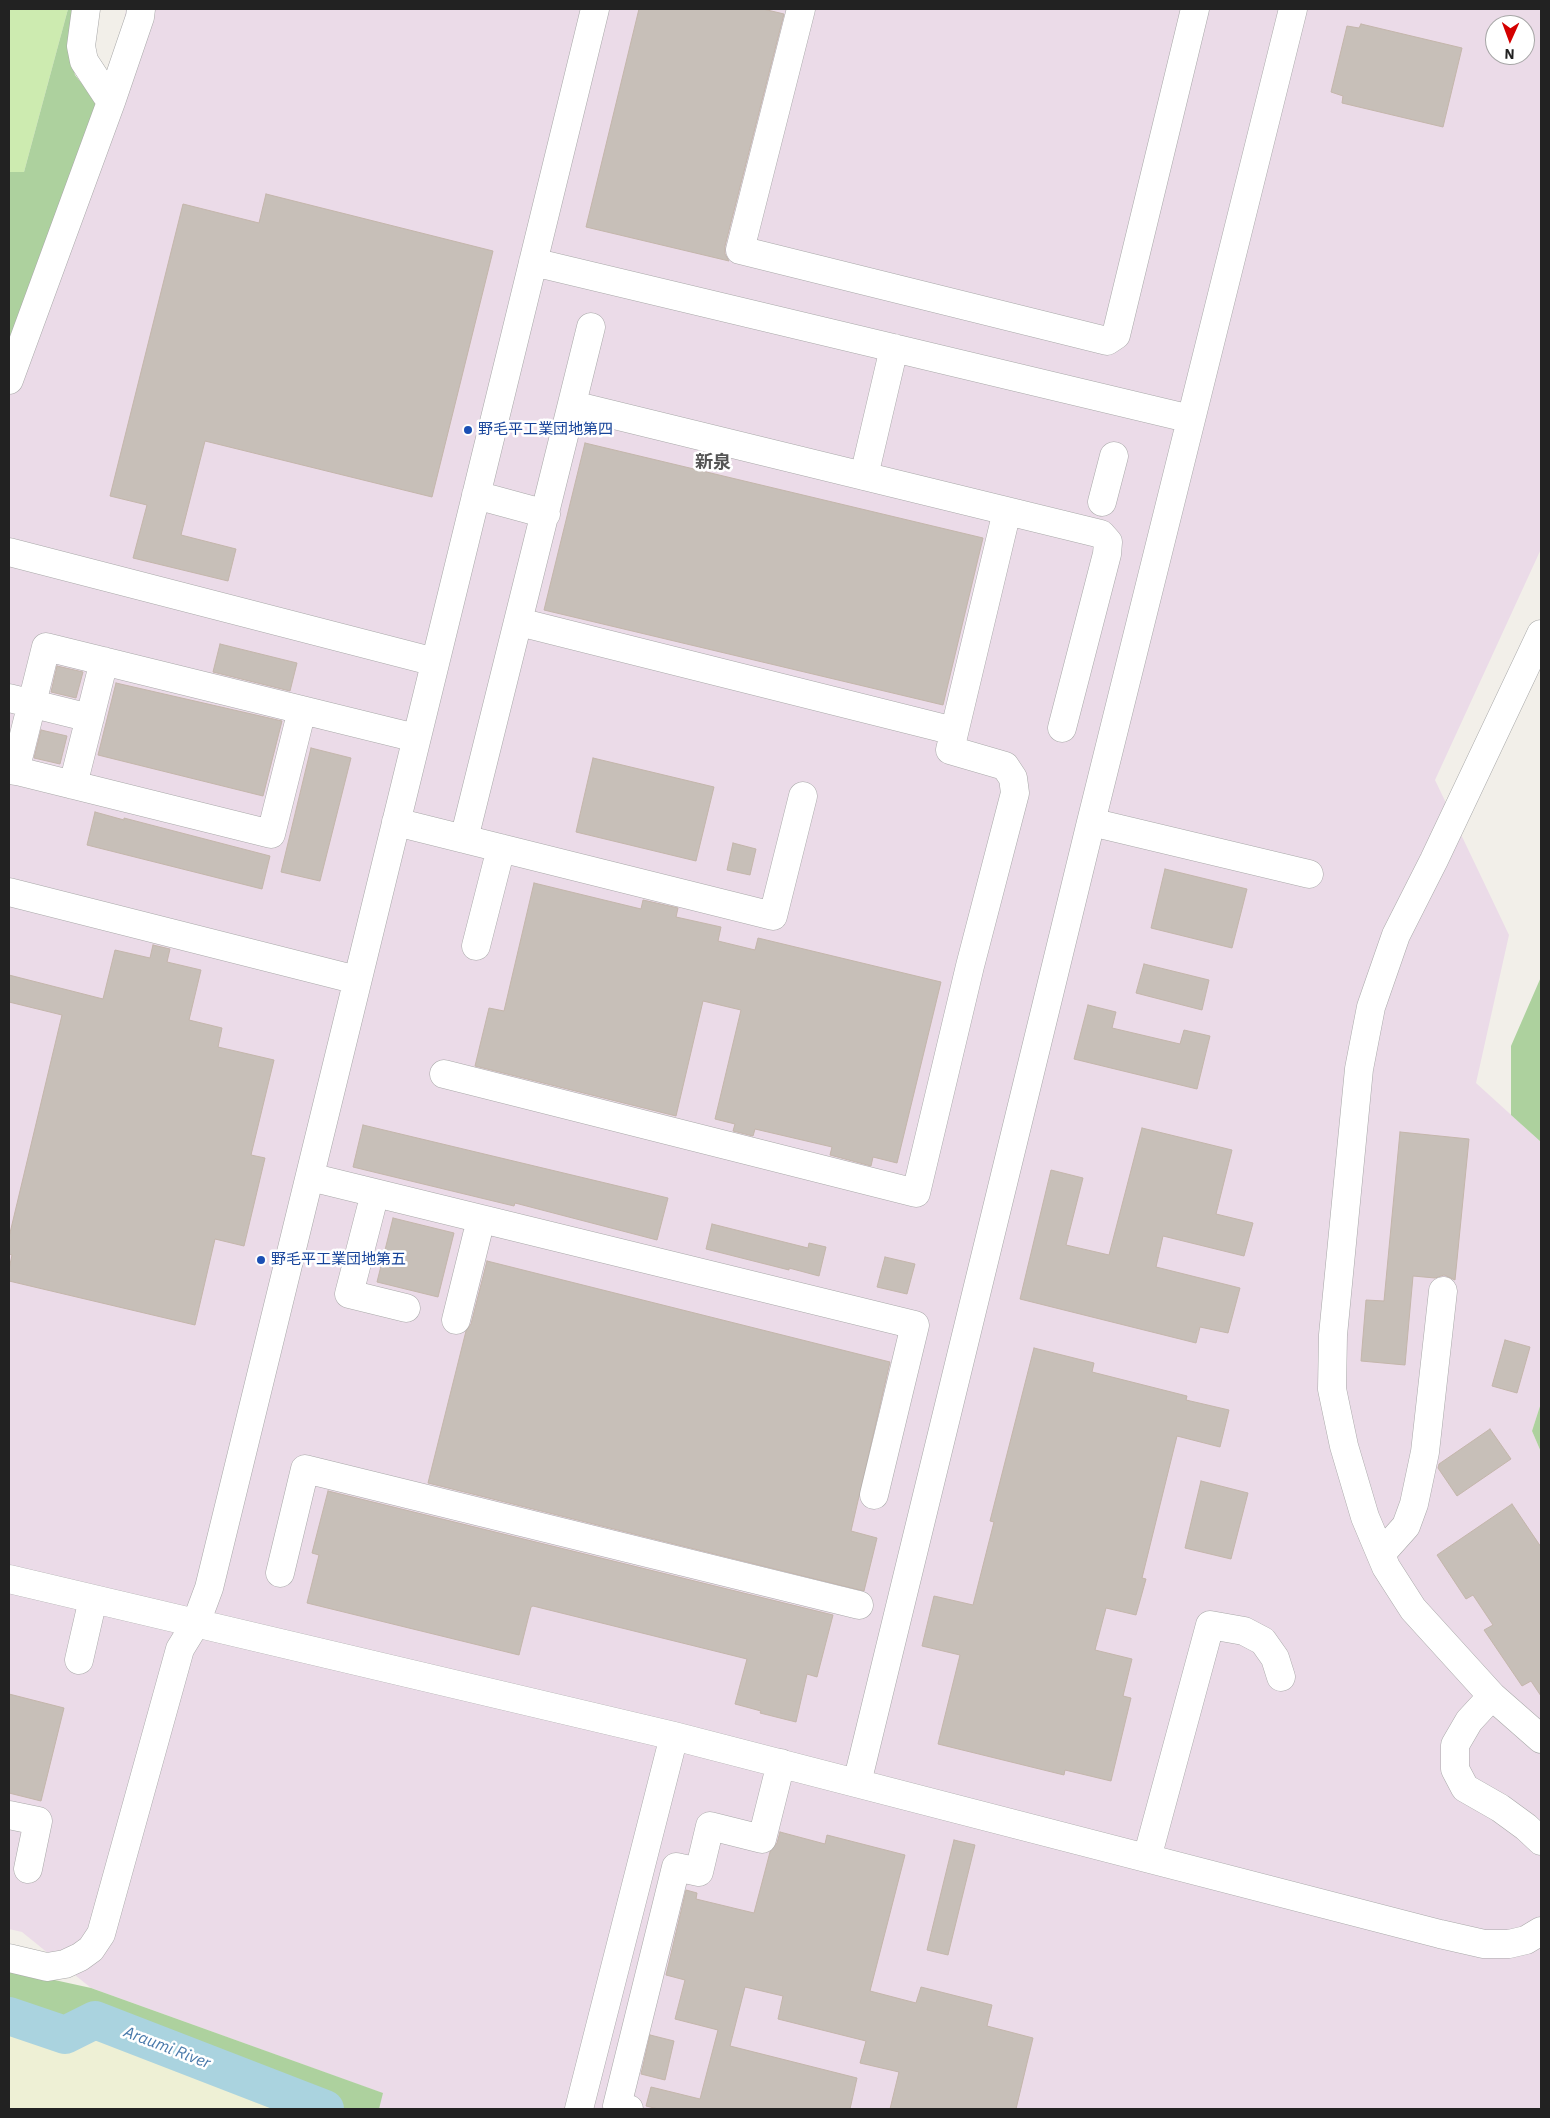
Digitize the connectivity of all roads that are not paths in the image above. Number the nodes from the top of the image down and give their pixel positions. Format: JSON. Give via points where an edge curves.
{"nodes":[{"id":1,"x":86,"y":9,"type":"edge"},
{"id":2,"x":141,"y":9,"type":"edge"},
{"id":3,"x":595,"y":9,"type":"edge"},
{"id":4,"x":801,"y":9,"type":"edge"},
{"id":5,"x":1195,"y":9,"type":"edge"},
{"id":6,"x":1293,"y":9,"type":"edge"},
{"id":7,"x":111,"y":102,"type":"junction"},
{"id":8,"x":533,"y":262,"type":"junction"},
{"id":9,"x":592,"y":327,"type":"dead end"},
{"id":10,"x":894,"y":348,"type":"junction"},
{"id":11,"x":9,"y":380,"type":"edge"},
{"id":12,"x":573,"y":405,"type":"junction"},
{"id":13,"x":1191,"y":419,"type":"junction"},
{"id":14,"x":1114,"y":456,"type":"dead end"},
{"id":15,"x":864,"y":476,"type":"junction"},
{"id":16,"x":476,"y":495,"type":"junction"},
{"id":17,"x":1102,"y":502,"type":"dead end"},
{"id":18,"x":1007,"y":511,"type":"junction"},
{"id":19,"x":546,"y":514,"type":"junction"},
{"id":20,"x":9,"y":552,"type":"edge"},
{"id":21,"x":519,"y":622,"type":"junction"},
{"id":22,"x":1541,"y":634,"type":"edge"},
{"id":23,"x":104,"y":661,"type":"junction"},
{"id":24,"x":435,"y":662,"type":"junction"},
{"id":25,"x":20,"y":701,"type":"edge"},
{"id":26,"x":302,"y":710,"type":"junction"},
{"id":27,"x":90,"y":718,"type":"junction"},
{"id":28,"x":1062,"y":728,"type":"dead end"},
{"id":29,"x":954,"y":731,"type":"junction"},
{"id":30,"x":416,"y":738,"type":"junction"},
{"id":31,"x":12,"y":770,"type":"edge"},
{"id":32,"x":73,"y":786,"type":"junction"},
{"id":33,"x":803,"y":796,"type":"dead end"},
{"id":34,"x":396,"y":822,"type":"junction"},
{"id":35,"x":1092,"y":822,"type":"junction"},
{"id":36,"x":464,"y":839,"type":"junction"},
{"id":37,"x":501,"y":848,"type":"junction"},
{"id":38,"x":1309,"y":874,"type":"dead end"},
{"id":39,"x":9,"y":892,"type":"edge"},
{"id":40,"x":476,"y":946,"type":"dead end"},
{"id":41,"x":357,"y":980,"type":"junction"},
{"id":42,"x":444,"y":1074,"type":"dead end"},
{"id":43,"x":310,"y":1177,"type":"junction"},
{"id":44,"x":375,"y":1193,"type":"junction"},
{"id":45,"x":481,"y":1219,"type":"junction"},
{"id":46,"x":1443,"y":1291,"type":"dead end"},
{"id":47,"x":406,"y":1308,"type":"dead end"},
{"id":48,"x":456,"y":1320,"type":"dead end"},
{"id":49,"x":874,"y":1495,"type":"dead end"},
{"id":50,"x":1381,"y":1554,"type":"junction"},
{"id":51,"x":280,"y":1573,"type":"dead end"},
{"id":52,"x":9,"y":1579,"type":"edge"},
{"id":53,"x":93,"y":1599,"type":"junction"},
{"id":54,"x":859,"y":1605,"type":"dead end"},
{"id":55,"x":196,"y":1623,"type":"junction"},
{"id":56,"x":79,"y":1660,"type":"dead end"},
{"id":57,"x":1281,"y":1678,"type":"dead end"},
{"id":58,"x":1492,"y":1696,"type":"junction"},
{"id":59,"x":674,"y":1736,"type":"junction"},
{"id":60,"x":1541,"y":1739,"type":"edge"},
{"id":61,"x":781,"y":1763,"type":"junction"},
{"id":62,"x":857,"y":1783,"type":"junction"},
{"id":63,"x":9,"y":1814,"type":"edge"},
{"id":64,"x":1541,"y":1841,"type":"edge"},
{"id":65,"x":1147,"y":1858,"type":"junction"},
{"id":66,"x":28,"y":1869,"type":"dead end"},
{"id":67,"x":1541,"y":1932,"type":"edge"},
{"id":68,"x":9,"y":1958,"type":"edge"},
{"id":69,"x":579,"y":2109,"type":"edge"},
{"id":70,"x":629,"y":2109,"type":"edge"}],
"edges":[{"from":1,"to":7,"type":"street","via":[[81,46],[84,61]]},
{"from":2,"to":7,"type":"street"},
{"from":3,"to":8,"type":"street"},
{"from":4,"to":5,"type":"street","via":[[740,250],[1107,341],[1116,335]]},
{"from":6,"to":13,"type":"street"},
{"from":7,"to":11,"type":"street"},
{"from":8,"to":10,"type":"street"},
{"from":8,"to":16,"type":"street"},
{"from":9,"to":12,"type":"street"},
{"from":10,"to":13,"type":"street"},
{"from":10,"to":15,"type":"street"},
{"from":12,"to":15,"type":"street"},
{"from":12,"to":19,"type":"street"},
{"from":13,"to":35,"type":"street"},
{"from":14,"to":17,"type":"street"},
{"from":15,"to":18,"type":"street"},
{"from":16,"to":19,"type":"street"},
{"from":16,"to":24,"type":"street"},
{"from":18,"to":28,"type":"street","via":[[1101,534],[1108,542]]},
{"from":18,"to":29,"type":"street"},
{"from":19,"to":21,"type":"street"},
{"from":20,"to":24,"type":"street"},
{"from":21,"to":29,"type":"street"},
{"from":21,"to":36,"type":"street"},
{"from":22,"to":50,"type":"street","via":[[1396,935],[1371,1007],[1359,1069],[1333,1335],[1332,1390],[1346,1455],[1365,1517]]},
{"from":23,"to":25,"type":"street","via":[[46,647]]},
{"from":23,"to":26,"type":"street"},
{"from":23,"to":27,"type":"street"},
{"from":24,"to":30,"type":"street"},
{"from":25,"to":27,"type":"street"},
{"from":25,"to":31,"type":"street"},
{"from":26,"to":30,"type":"street"},
{"from":26,"to":32,"type":"street","via":[[271,834]]},
{"from":27,"to":32,"type":"street"},
{"from":29,"to":42,"type":"street","via":[[950,750],[1005,766],[1013,778],[1015,793],[916,1193]]},
{"from":30,"to":34,"type":"street"},
{"from":31,"to":32,"type":"street"},
{"from":33,"to":37,"type":"street","via":[[772,916]]},
{"from":34,"to":36,"type":"street"},
{"from":34,"to":41,"type":"street"},
{"from":35,"to":38,"type":"street"},
{"from":35,"to":62,"type":"street"},
{"from":36,"to":37,"type":"street"},
{"from":37,"to":40,"type":"street"},
{"from":39,"to":41,"type":"street"},
{"from":41,"to":43,"type":"street"},
{"from":43,"to":44,"type":"street"},
{"from":43,"to":55,"type":"street","via":[[209,1588]]},
{"from":44,"to":45,"type":"street"},
{"from":44,"to":47,"type":"street","via":[[349,1294]]},
{"from":45,"to":48,"type":"street"},
{"from":45,"to":49,"type":"street","via":[[916,1325]]},
{"from":46,"to":50,"type":"street","via":[[1425,1452],[1414,1504],[1406,1526]]},
{"from":50,"to":58,"type":"street","via":[[1413,1609]]},
{"from":51,"to":54,"type":"street","via":[[305,1469]]},
{"from":52,"to":53,"type":"street"},
{"from":53,"to":55,"type":"street"},
{"from":53,"to":56,"type":"street"},
{"from":55,"to":59,"type":"street"},
{"from":55,"to":68,"type":"street","via":[[180,1649],[101,1934],[91,1949],[65,1964],[47,1967]]},
{"from":57,"to":65,"type":"street","via":[[1275,1658],[1263,1641],[1244,1631],[1210,1625]]},
{"from":58,"to":60,"type":"street"},
{"from":58,"to":64,"type":"street","via":[[1469,1721],[1455,1745],[1454,1769],[1465,1788],[1507,1813]]},
{"from":59,"to":61,"type":"street"},
{"from":59,"to":69,"type":"street"},
{"from":61,"to":62,"type":"street"},
{"from":61,"to":70,"type":"street","via":[[762,1839],[710,1826],[699,1872],[676,1866],[617,2106]]},
{"from":62,"to":65,"type":"street"},
{"from":63,"to":66,"type":"street","via":[[38,1821]]},
{"from":65,"to":67,"type":"street","via":[[1484,1944],[1509,1944]]}]}
